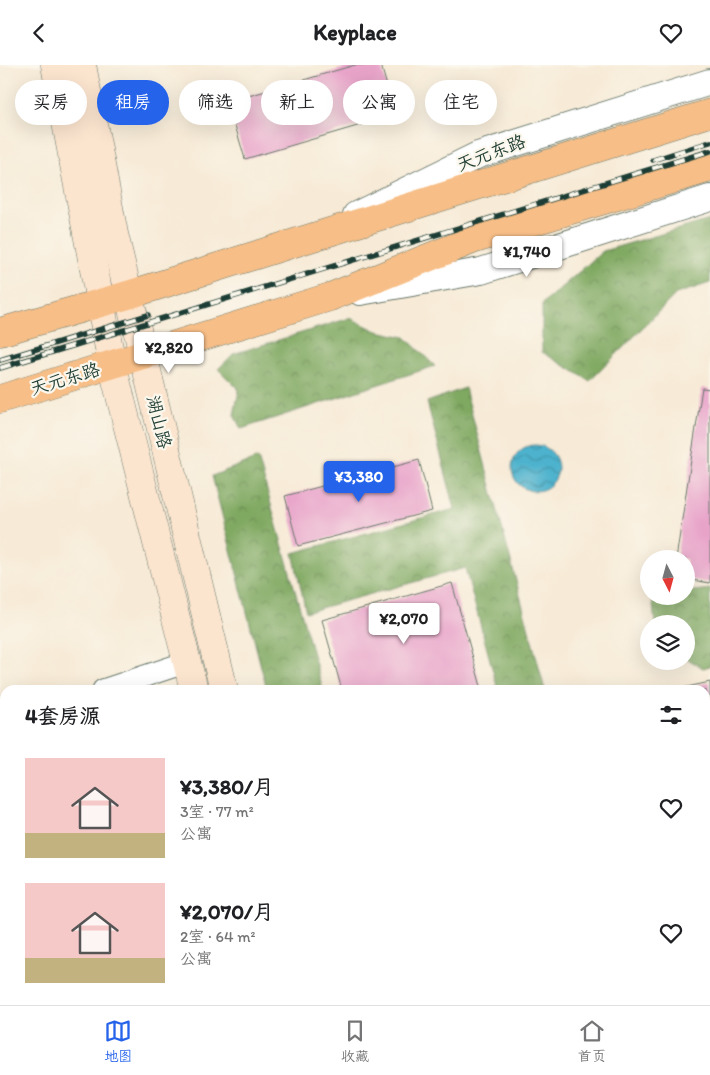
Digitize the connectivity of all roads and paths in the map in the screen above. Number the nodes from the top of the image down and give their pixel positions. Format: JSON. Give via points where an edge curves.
{"nodes":[{"id":1,"x":55,"y":65,"type":"edge"},
{"id":2,"x":82,"y":65,"type":"edge"},
{"id":3,"x":710,"y":82,"type":"edge"},
{"id":4,"x":710,"y":113,"type":"edge"},
{"id":5,"x":710,"y":167,"type":"edge"},
{"id":6,"x":710,"y":198,"type":"edge"},
{"id":7,"x":309,"y":238,"type":"junction"},
{"id":8,"x":128,"y":295,"type":"junction"},
{"id":9,"x":330,"y":297,"type":"junction"},
{"id":10,"x":100,"y":303,"type":"junction"},
{"id":11,"x":67,"y":312,"type":"junction"},
{"id":12,"x":0,"y":323,"type":"edge"},
{"id":13,"x":0,"y":332,"type":"edge"},
{"id":14,"x":142,"y":354,"type":"junction"},
{"id":15,"x":112,"y":364,"type":"junction"},
{"id":16,"x":0,"y":399,"type":"edge"},
{"id":17,"x":187,"y":662,"type":"junction"},
{"id":18,"x":118,"y":685,"type":"edge"},
{"id":19,"x":193,"y":685,"type":"edge"},
{"id":20,"x":223,"y":685,"type":"edge"}],
"edges":[{"from":1,"to":10,"type":"main road","name":"湖山路"},
{"from":2,"to":8,"type":"main road","name":"湖山路"},
{"from":3,"to":7,"type":"street","name":"天元东路","via":[[478,155]]},
{"from":4,"to":7,"type":"highway","name":"天元东路"},
{"from":5,"to":9,"type":"highway","name":"天元东路","via":[[475,239]]},
{"from":6,"to":9,"type":"street","name":"天元东路","via":[[481,271]]},
{"from":7,"to":8,"type":"highway","name":"天元东路"},
{"from":8,"to":10,"type":"highway","name":"天元东路"},
{"from":8,"to":14,"type":"main road","name":"湖山路"},
{"from":9,"to":14,"type":"highway","name":"天元东路"},
{"from":10,"to":11,"type":"highway","name":"天元东路"},
{"from":10,"to":15,"type":"main road","name":"湖山路"},
{"from":11,"to":12,"type":"street","name":"天元东路"},
{"from":11,"to":13,"type":"highway","name":"天元东路"},
{"from":14,"to":15,"type":"highway","name":"天元东路"},
{"from":14,"to":20,"type":"main road","name":"湖山路"},
{"from":15,"to":16,"type":"highway","name":"天元东路"},
{"from":15,"to":17,"type":"main road","name":"湖山路"},
{"from":17,"to":18,"type":"street"},
{"from":17,"to":19,"type":"main road","name":"湖山路"}]}
